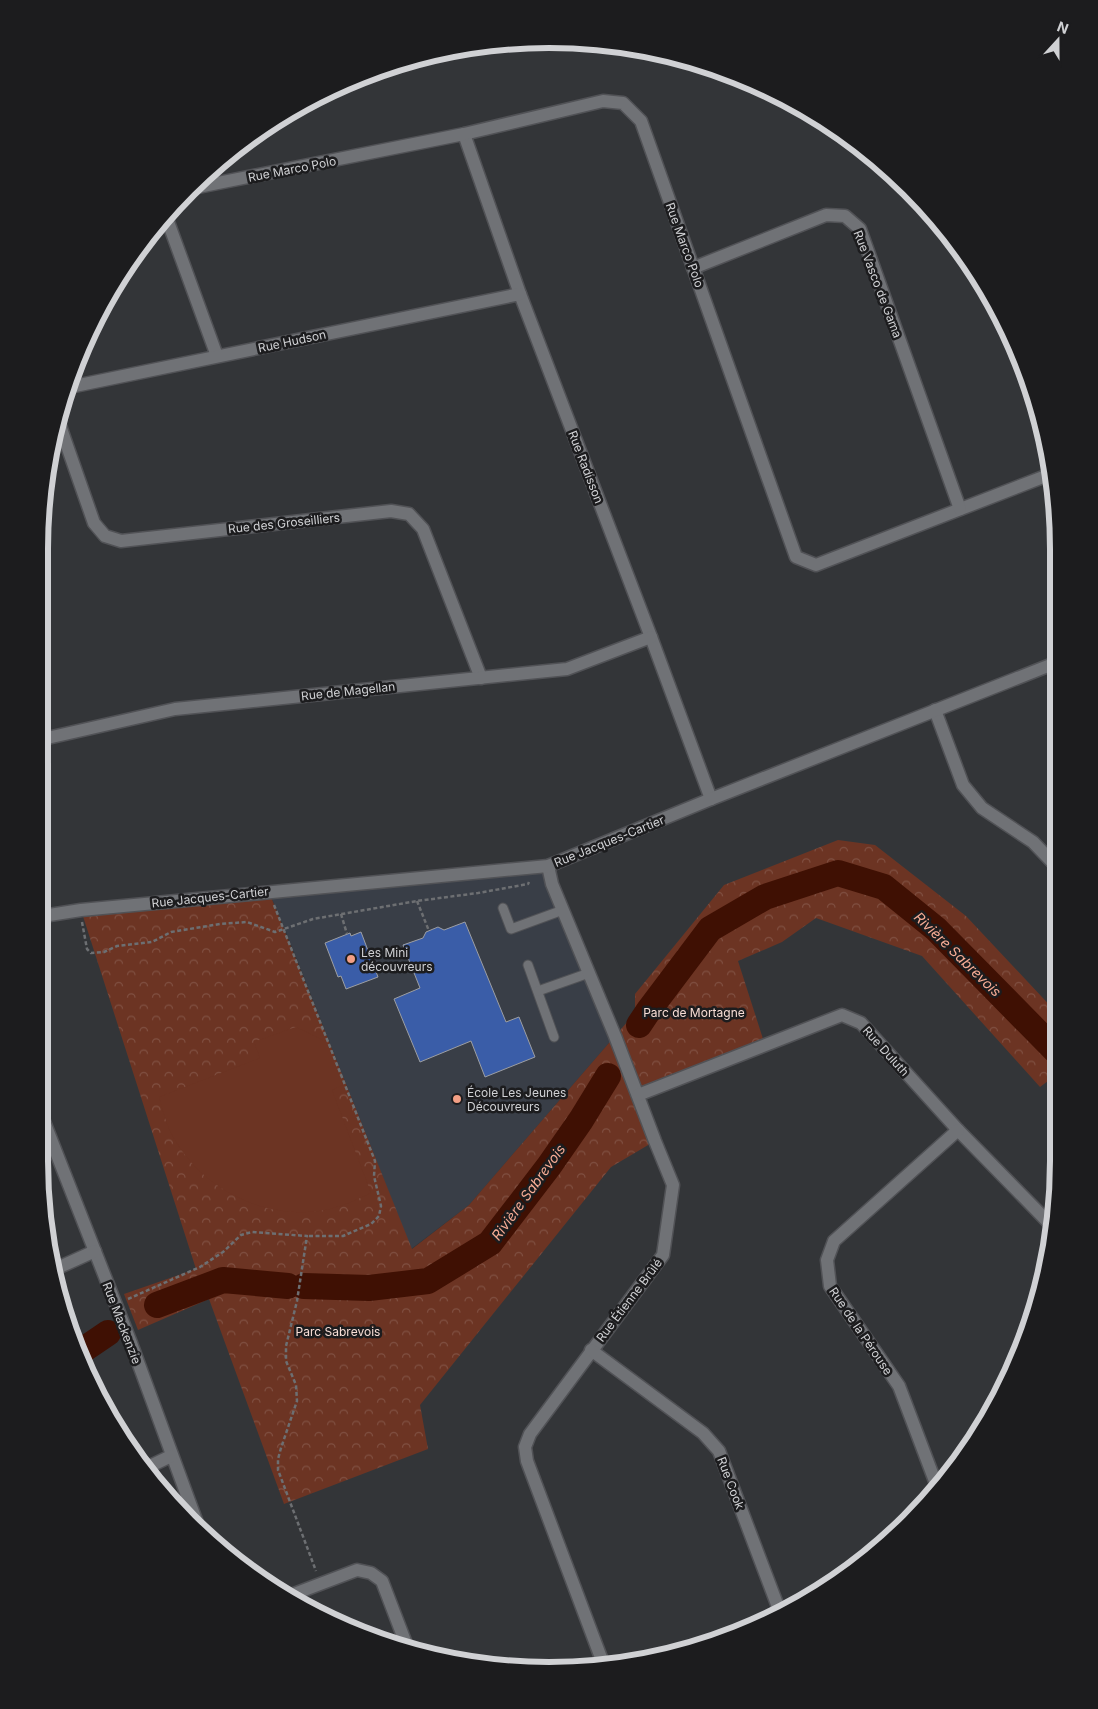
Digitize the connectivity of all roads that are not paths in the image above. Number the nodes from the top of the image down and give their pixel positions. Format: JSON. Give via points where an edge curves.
{"nodes":[{"id":1,"x":464,"y":134,"type":"junction"},
{"id":2,"x":203,"y":186,"type":"edge"},
{"id":3,"x":169,"y":222,"type":"edge"},
{"id":4,"x":693,"y":268,"type":"junction"},
{"id":5,"x":520,"y":294,"type":"junction"},
{"id":6,"x":217,"y":356,"type":"junction"},
{"id":7,"x":75,"y":386,"type":"edge"},
{"id":8,"x":62,"y":431,"type":"edge"},
{"id":9,"x":1045,"y":476,"type":"edge"},
{"id":10,"x":960,"y":510,"type":"junction"},
{"id":11,"x":651,"y":637,"type":"junction"},
{"id":12,"x":1050,"y":665,"type":"edge"},
{"id":13,"x":481,"y":678,"type":"junction"},
{"id":14,"x":935,"y":710,"type":"junction"},
{"id":15,"x":48,"y":738,"type":"edge"},
{"id":16,"x":711,"y":799,"type":"junction"},
{"id":17,"x":1050,"y":860,"type":"edge"},
{"id":18,"x":548,"y":866,"type":"junction"},
{"id":19,"x":503,"y":908,"type":"dead end"},
{"id":20,"x":563,"y":910,"type":"junction"},
{"id":21,"x":48,"y":915,"type":"edge"},
{"id":22,"x":528,"y":965,"type":"dead end"},
{"id":23,"x":589,"y":973,"type":"junction"},
{"id":24,"x":538,"y":991,"type":"junction"},
{"id":25,"x":554,"y":1037,"type":"dead end"},
{"id":26,"x":638,"y":1095,"type":"junction"},
{"id":27,"x":958,"y":1130,"type":"junction"},
{"id":28,"x":48,"y":1131,"type":"edge"},
{"id":29,"x":1046,"y":1220,"type":"edge"},
{"id":30,"x":96,"y":1251,"type":"junction"},
{"id":31,"x":59,"y":1267,"type":"edge"},
{"id":32,"x":591,"y":1350,"type":"junction"},
{"id":33,"x":171,"y":1456,"type":"junction"},
{"id":34,"x":151,"y":1465,"type":"edge"},
{"id":35,"x":935,"y":1480,"type":"edge"},
{"id":36,"x":193,"y":1513,"type":"edge"},
{"id":37,"x":297,"y":1593,"type":"edge"},
{"id":38,"x":778,"y":1606,"type":"edge"},
{"id":39,"x":404,"y":1640,"type":"edge"},
{"id":40,"x":601,"y":1658,"type":"edge"}],
"edges":[{"from":1,"to":2,"type":"street","name":"Rue Marco Polo"},
{"from":1,"to":4,"type":"street","name":"Rue Marco Polo","via":[[603,101],[623,103],[641,121]]},
{"from":1,"to":5,"type":"street","name":"Rue Radisson"},
{"from":3,"to":6,"type":"street"},
{"from":4,"to":10,"type":"street","name":"Rue Vasco de Gama","via":[[826,215],[845,216],[860,229]]},
{"from":4,"to":10,"type":"street","name":"Rue Marco Polo","via":[[796,557],[816,565]]},
{"from":5,"to":6,"type":"street","name":"Rue Hudson"},
{"from":5,"to":11,"type":"street","name":"Rue Radisson"},
{"from":6,"to":7,"type":"street","name":"Rue Hudson"},
{"from":8,"to":13,"type":"street","name":"Rue des Groseilliers","via":[[94,524],[105,536],[121,541],[391,511],[409,514],[423,529]]},
{"from":9,"to":10,"type":"street","name":"Rue Marco Polo"},
{"from":11,"to":13,"type":"street","name":"Rue de Magellan","via":[[567,670]]},
{"from":11,"to":16,"type":"street","name":"Rue Radisson"},
{"from":12,"to":14,"type":"street","name":"Rue Jacques-Cartier"},
{"from":13,"to":15,"type":"street","name":"Rue de Magellan","via":[[175,709]]},
{"from":14,"to":16,"type":"street","name":"Rue Jacques-Cartier"},
{"from":14,"to":17,"type":"street","via":[[963,785],[982,808],[1033,842]]},
{"from":16,"to":18,"type":"street","name":"Rue Jacques-Cartier"},
{"from":18,"to":20,"type":"street","name":"Rue Étienne Brûlé"},
{"from":18,"to":21,"type":"street","name":"Rue Jacques-Cartier"},
{"from":19,"to":20,"type":"lane","via":[[511,929]]},
{"from":20,"to":23,"type":"street","name":"Rue Étienne Brûlé"},
{"from":22,"to":24,"type":"lane"},
{"from":23,"to":24,"type":"lane"},
{"from":23,"to":26,"type":"street","name":"Rue Étienne Brûlé"},
{"from":24,"to":25,"type":"lane"},
{"from":26,"to":27,"type":"street","name":"Rue Duluth","via":[[842,1015],[861,1023]]},
{"from":26,"to":32,"type":"street","name":"Rue Étienne Brûlé","via":[[674,1184],[662,1254]]},
{"from":27,"to":29,"type":"street","name":"Rue Duluth"},
{"from":27,"to":35,"type":"street","name":"Rue de la Pérouse","via":[[834,1241],[827,1260],[830,1286],[899,1386]]},
{"from":28,"to":30,"type":"street","name":"Rue Mackenzie"},
{"from":30,"to":31,"type":"street"},
{"from":30,"to":33,"type":"street","name":"Rue Mackenzie"},
{"from":32,"to":38,"type":"street","name":"Rue Cook","via":[[704,1433],[719,1451]]},
{"from":32,"to":40,"type":"street","name":"Rue Étienne Brûlé","via":[[530,1434],[525,1447],[527,1461]]},
{"from":33,"to":34,"type":"street"},
{"from":33,"to":36,"type":"street","name":"Rue Mackenzie"},
{"from":37,"to":39,"type":"street","via":[[357,1570],[371,1573],[382,1581]]}]}
